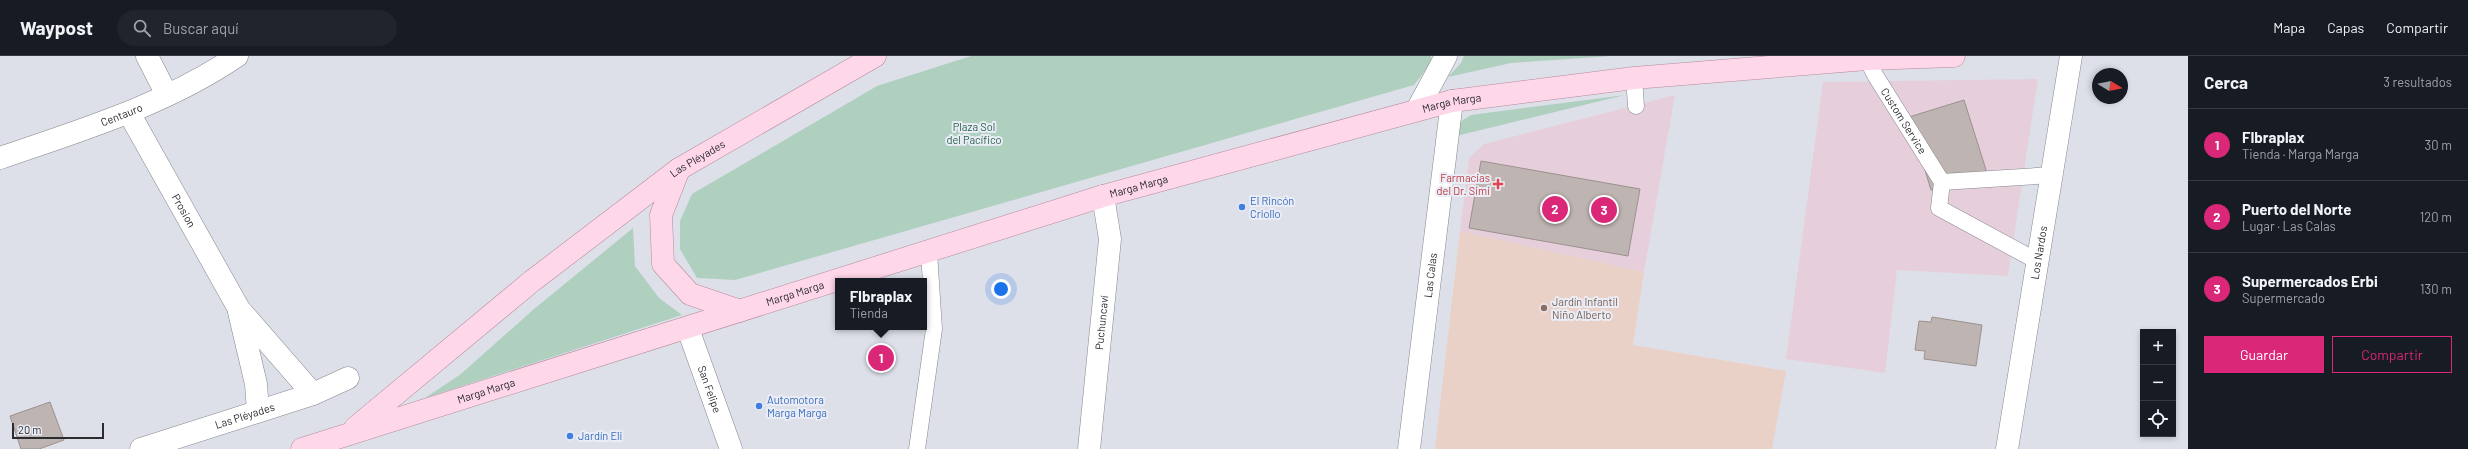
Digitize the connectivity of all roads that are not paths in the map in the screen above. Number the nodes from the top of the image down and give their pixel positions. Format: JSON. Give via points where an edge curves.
{"nodes":[{"id":1,"x":148,"y":56,"type":"edge"},
{"id":2,"x":237,"y":56,"type":"edge"},
{"id":3,"x":875,"y":56,"type":"edge"},
{"id":4,"x":1446,"y":56,"type":"edge"},
{"id":5,"x":1954,"y":56,"type":"edge"},
{"id":6,"x":2071,"y":56,"type":"edge"},
{"id":7,"x":1867,"y":59,"type":"junction"},
{"id":8,"x":1634,"y":78,"type":"junction"},
{"id":9,"x":167,"y":95,"type":"junction"},
{"id":10,"x":1452,"y":101,"type":"junction"},
{"id":11,"x":1636,"y":106,"type":"dead end"},
{"id":12,"x":1417,"y":110,"type":"junction"},
{"id":13,"x":129,"y":113,"type":"junction"},
{"id":14,"x":0,"y":158,"type":"edge"},
{"id":15,"x":679,"y":169,"type":"junction"},
{"id":16,"x":2052,"y":175,"type":"junction"},
{"id":17,"x":1942,"y":182,"type":"junction"},
{"id":18,"x":1104,"y":196,"type":"junction"},
{"id":19,"x":929,"y":252,"type":"junction"},
{"id":20,"x":2037,"y":261,"type":"junction"},
{"id":21,"x":846,"y":278,"type":"edge"},
{"id":22,"x":532,"y":281,"type":"joint"},
{"id":23,"x":835,"y":281,"type":"edge"},
{"id":24,"x":239,"y":309,"type":"junction"},
{"id":25,"x":740,"y":311,"type":"junction"},
{"id":26,"x":688,"y":329,"type":"junction"},
{"id":27,"x":348,"y":378,"type":"dead end"},
{"id":28,"x":313,"y":394,"type":"junction"},
{"id":29,"x":258,"y":410,"type":"junction"},
{"id":30,"x":348,"y":434,"type":"junction"},
{"id":31,"x":141,"y":449,"type":"edge"},
{"id":32,"x":302,"y":449,"type":"edge"},
{"id":33,"x":731,"y":449,"type":"edge"},
{"id":34,"x":917,"y":449,"type":"edge"},
{"id":35,"x":1089,"y":449,"type":"edge"},
{"id":36,"x":1409,"y":449,"type":"edge"},
{"id":37,"x":2007,"y":449,"type":"edge"}],
"edges":[{"from":1,"to":9,"type":"street"},
{"from":2,"to":9,"type":"street","name":"Centauro","via":[[209,75]]},
{"from":3,"to":15,"type":"main road","name":"Las Pléyades"},
{"from":4,"to":12,"type":"street"},
{"from":5,"to":7,"type":"main road","name":"Marga Marga"},
{"from":6,"to":16,"type":"street","name":"Los Nardos"},
{"from":7,"to":8,"type":"main road","name":"Marga Marga"},
{"from":7,"to":17,"type":"lane","name":"Custom Service","via":[[1875,76]]},
{"from":8,"to":10,"type":"main road","name":"Marga Marga"},
{"from":8,"to":11,"type":"lane"},
{"from":9,"to":13,"type":"street","name":"Centauro"},
{"from":10,"to":12,"type":"main road","name":"Marga Marga"},
{"from":10,"to":36,"type":"street","name":"Las Calas"},
{"from":12,"to":18,"type":"main road","name":"Marga Marga"},
{"from":13,"to":14,"type":"street","name":"Centauro"},
{"from":13,"to":24,"type":"street","name":"Prosion"},
{"from":15,"to":22,"type":"main road","name":"Las Pléyades"},
{"from":15,"to":25,"type":"main road","via":[[661,215],[663,264],[690,294]]},
{"from":16,"to":17,"type":"lane"},
{"from":16,"to":20,"type":"street","name":"Los Nardos"},
{"from":17,"to":20,"type":"lane","via":[[1939,208]]},
{"from":18,"to":19,"type":"main road","name":"Marga Marga"},
{"from":18,"to":35,"type":"street","name":"Puchuncaví","via":[[1110,239]]},
{"from":19,"to":21,"type":"main road","name":"Marga Marga"},
{"from":19,"to":34,"type":"lane","via":[[934,329]]},
{"from":20,"to":37,"type":"street","name":"Los Nardos"},
{"from":22,"to":30,"type":"main road","name":"Marga Marga"},
{"from":23,"to":25,"type":"main road","name":"Marga Marga"},
{"from":24,"to":28,"type":"street","name":"Prosion"},
{"from":24,"to":29,"type":"street","name":"Prosion","via":[[256,384]]},
{"from":25,"to":26,"type":"main road","name":"Marga Marga"},
{"from":26,"to":30,"type":"main road","name":"Marga Marga"},
{"from":26,"to":33,"type":"street","name":"San Felipe"},
{"from":27,"to":28,"type":"street","name":"Las Pléyades"},
{"from":28,"to":29,"type":"street","name":"Las Pléyades"},
{"from":29,"to":31,"type":"street","name":"Las Pléyades"},
{"from":30,"to":32,"type":"main road","name":"Marga Marga"}]}
